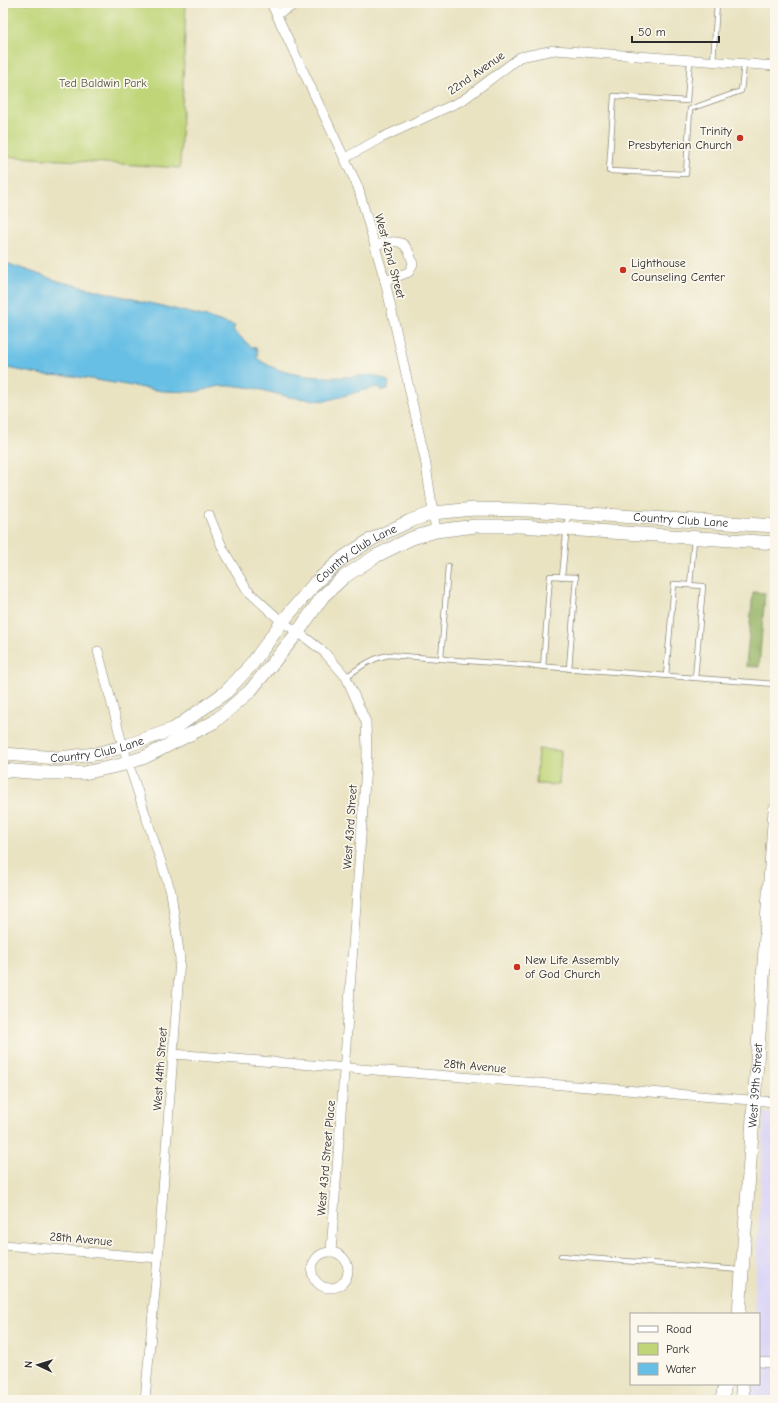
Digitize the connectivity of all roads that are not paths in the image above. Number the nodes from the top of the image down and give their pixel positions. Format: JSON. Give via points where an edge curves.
{"nodes":[{"id":1,"x":271,"y":3,"type":"edge"},
{"id":2,"x":298,"y":3,"type":"edge"},
{"id":3,"x":717,"y":3,"type":"edge"},
{"id":4,"x":277,"y":14,"type":"junction"},
{"id":5,"x":690,"y":61,"type":"junction"},
{"id":6,"x":713,"y":63,"type":"junction"},
{"id":7,"x":744,"y":65,"type":"junction"},
{"id":8,"x":775,"y":66,"type":"edge"},
{"id":9,"x":345,"y":158,"type":"junction"},
{"id":10,"x":376,"y":245,"type":"junction"},
{"id":11,"x":386,"y":281,"type":"junction"},
{"id":12,"x":568,"y":512,"type":"junction"},
{"id":13,"x":433,"y":513,"type":"junction"},
{"id":14,"x":209,"y":515,"type":"dead end"},
{"id":15,"x":775,"y":526,"type":"edge"},
{"id":16,"x":568,"y":529,"type":"junction"},
{"id":17,"x":436,"y":531,"type":"junction"},
{"id":18,"x":694,"y":538,"type":"junction"},
{"id":19,"x":775,"y":543,"type":"edge"},
{"id":20,"x":448,"y":566,"type":"dead end"},
{"id":21,"x":562,"y":577,"type":"junction"},
{"id":22,"x":690,"y":585,"type":"junction"},
{"id":23,"x":282,"y":622,"type":"junction"},
{"id":24,"x":298,"y":632,"type":"junction"},
{"id":25,"x":98,"y":651,"type":"dead end"},
{"id":26,"x":441,"y":659,"type":"junction"},
{"id":27,"x":543,"y":667,"type":"junction"},
{"id":28,"x":569,"y":669,"type":"junction"},
{"id":29,"x":666,"y":676,"type":"junction"},
{"id":30,"x":346,"y":677,"type":"junction"},
{"id":31,"x":695,"y":678,"type":"junction"},
{"id":32,"x":775,"y":684,"type":"edge"},
{"id":33,"x":123,"y":747,"type":"junction"},
{"id":34,"x":3,"y":754,"type":"edge"},
{"id":35,"x":129,"y":763,"type":"junction"},
{"id":36,"x":3,"y":770,"type":"edge"},
{"id":37,"x":775,"y":810,"type":"edge"},
{"id":38,"x":173,"y":1054,"type":"junction"},
{"id":39,"x":346,"y":1067,"type":"junction"},
{"id":40,"x":755,"y":1100,"type":"junction"},
{"id":41,"x":775,"y":1102,"type":"edge"},
{"id":42,"x":3,"y":1245,"type":"edge"},
{"id":43,"x":331,"y":1252,"type":"dead end"},
{"id":44,"x":561,"y":1256,"type":"dead end"},
{"id":45,"x":158,"y":1258,"type":"junction"},
{"id":46,"x":742,"y":1270,"type":"junction"},
{"id":47,"x":739,"y":1313,"type":"edge"},
{"id":48,"x":760,"y":1362,"type":"edge"},
{"id":49,"x":775,"y":1363,"type":"edge"},
{"id":50,"x":725,"y":1385,"type":"edge"},
{"id":51,"x":742,"y":1385,"type":"edge"},
{"id":52,"x":145,"y":1400,"type":"edge"},
{"id":53,"x":722,"y":1400,"type":"edge"},
{"id":54,"x":743,"y":1400,"type":"edge"}],
"edges":[{"from":1,"to":4,"type":"street","name":"West 42nd Street"},
{"from":2,"to":4,"type":"street"},
{"from":3,"to":6,"type":"lane"},
{"from":4,"to":9,"type":"street","name":"West 42nd Street"},
{"from":5,"to":6,"type":"street","name":"22nd Avenue"},
{"from":5,"to":7,"type":"lane","via":[[687,101],[614,96],[609,171],[686,174],[690,109],[741,91]]},
{"from":5,"to":9,"type":"street","name":"22nd Avenue","via":[[554,50],[520,58],[464,100],[381,138]]},
{"from":6,"to":7,"type":"street","name":"22nd Avenue"},
{"from":7,"to":8,"type":"street","name":"22nd Avenue"},
{"from":9,"to":10,"type":"street","name":"West 42nd Street","via":[[358,187]]},
{"from":10,"to":11,"type":"street","name":"West 42nd Street"},
{"from":10,"to":11,"type":"street","via":[[399,241],[409,249],[413,264],[408,272]]},
{"from":11,"to":13,"type":"street","name":"West 42nd Street","via":[[425,459]]},
{"from":12,"to":13,"type":"street","name":"Country Club Lane","via":[[474,509]]},
{"from":12,"to":15,"type":"street","name":"Country Club Lane"},
{"from":12,"to":16,"type":"lane"},
{"from":13,"to":17,"type":"street","name":"West 42nd Street"},
{"from":13,"to":23,"type":"street","name":"Country Club Lane","via":[[372,539],[344,557],[316,582]]},
{"from":14,"to":23,"type":"street","via":[[223,549],[247,590]]},
{"from":16,"to":17,"type":"street","name":"Country Club Lane","via":[[476,526]]},
{"from":16,"to":18,"type":"street","name":"Country Club Lane"},
{"from":16,"to":21,"type":"lane"},
{"from":17,"to":24,"type":"street","name":"Country Club Lane","via":[[412,538],[376,556],[344,577],[323,596]]},
{"from":18,"to":19,"type":"street","name":"Country Club Lane"},
{"from":18,"to":22,"type":"lane"},
{"from":20,"to":26,"type":"lane"},
{"from":21,"to":27,"type":"lane","via":[[550,576]]},
{"from":21,"to":28,"type":"lane","via":[[576,577]]},
{"from":22,"to":29,"type":"lane","via":[[674,584]]},
{"from":22,"to":31,"type":"lane","via":[[703,586]]},
{"from":23,"to":24,"type":"street","name":"West 43rd Street"},
{"from":23,"to":33,"type":"street","name":"Country Club Lane","via":[[252,664],[226,692],[174,729]]},
{"from":24,"to":30,"type":"street","name":"West 43rd Street","via":[[324,652]]},
{"from":24,"to":35,"type":"street","name":"Country Club Lane","via":[[250,691],[214,722]]},
{"from":25,"to":33,"type":"street","name":"West 44th Street"},
{"from":26,"to":27,"type":"lane"},
{"from":26,"to":30,"type":"lane","via":[[379,657]]},
{"from":27,"to":28,"type":"lane"},
{"from":28,"to":29,"type":"lane"},
{"from":29,"to":31,"type":"lane"},
{"from":30,"to":39,"type":"street","name":"West 43rd Street","via":[[366,722],[367,753]]},
{"from":31,"to":32,"type":"lane"},
{"from":33,"to":34,"type":"street","name":"Country Club Lane","via":[[95,754],[58,758]]},
{"from":33,"to":35,"type":"street","name":"West 44th Street"},
{"from":35,"to":36,"type":"street","name":"Country Club Lane","via":[[84,773]]},
{"from":35,"to":38,"type":"street","name":"West 44th Street","via":[[171,892],[178,935],[180,959]]},
{"from":37,"to":40,"type":"street","name":"West 39th Street"},
{"from":38,"to":39,"type":"street","name":"28th Avenue"},
{"from":38,"to":45,"type":"street","name":"West 44th Street"},
{"from":39,"to":40,"type":"street","name":"28th Avenue"},
{"from":39,"to":43,"type":"street","name":"West 43rd Street Place"},
{"from":40,"to":41,"type":"street","name":"28th Avenue"},
{"from":40,"to":46,"type":"street","name":"West 39th Street"},
{"from":42,"to":45,"type":"street","name":"28th Avenue"},
{"from":44,"to":46,"type":"lane"},
{"from":45,"to":52,"type":"street","name":"West 44th Street"},
{"from":46,"to":47,"type":"street","name":"West 39th Street"},
{"from":48,"to":49,"type":"street"},
{"from":50,"to":53,"type":"street"},
{"from":51,"to":54,"type":"street"}]}
